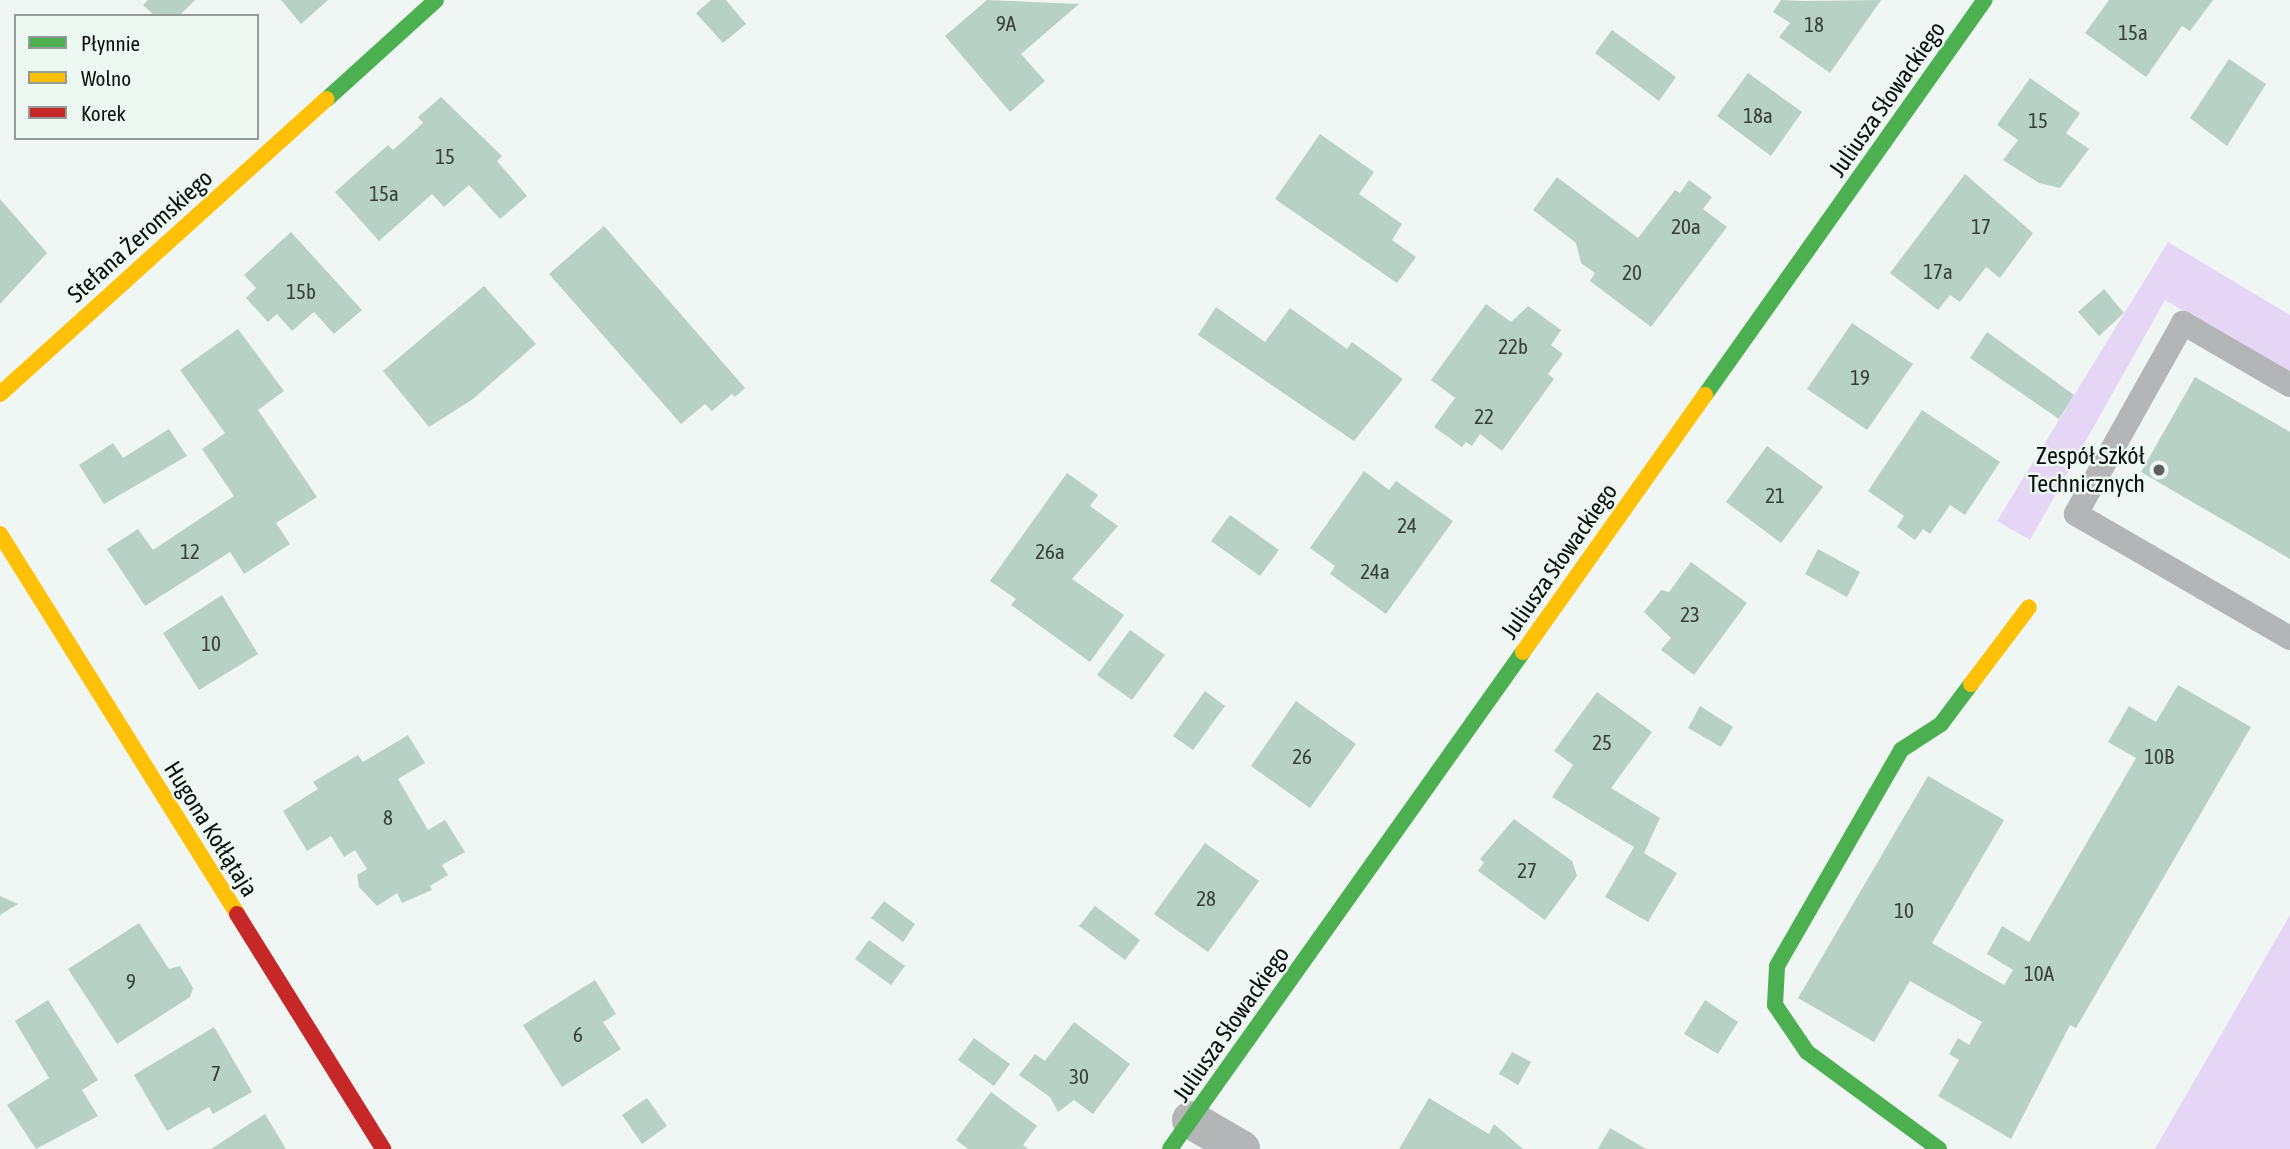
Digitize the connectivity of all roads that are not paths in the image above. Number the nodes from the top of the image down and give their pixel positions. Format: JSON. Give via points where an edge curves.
{"nodes":[{"id":1,"x":436,"y":0,"type":"edge"},
{"id":2,"x":1985,"y":0,"type":"edge"},
{"id":3,"x":2290,"y":385,"type":"edge"},
{"id":4,"x":0,"y":394,"type":"edge"},
{"id":5,"x":0,"y":534,"type":"edge"},
{"id":6,"x":2029,"y":607,"type":"dead end"},
{"id":7,"x":2290,"y":638,"type":"edge"},
{"id":8,"x":1181,"y":1134,"type":"edge"},
{"id":9,"x":383,"y":1149,"type":"edge"},
{"id":10,"x":1241,"y":1149,"type":"edge"},
{"id":11,"x":1940,"y":1149,"type":"edge"}],
"edges":[{"from":1,"to":4,"type":"street","name":"Stefana Żeromskiego"},
{"from":2,"to":8,"type":"street","name":"Juliusza Słowackiego"},
{"from":3,"to":7,"type":"lane","via":[[2183,323],[2076,514]]},
{"from":5,"to":9,"type":"street","name":"Hugona Kołłątaja"},
{"from":6,"to":11,"type":"street","via":[[1941,724],[1901,750],[1777,966],[1775,1005],[1807,1052]]},
{"from":8,"to":10,"type":"street"}]}
